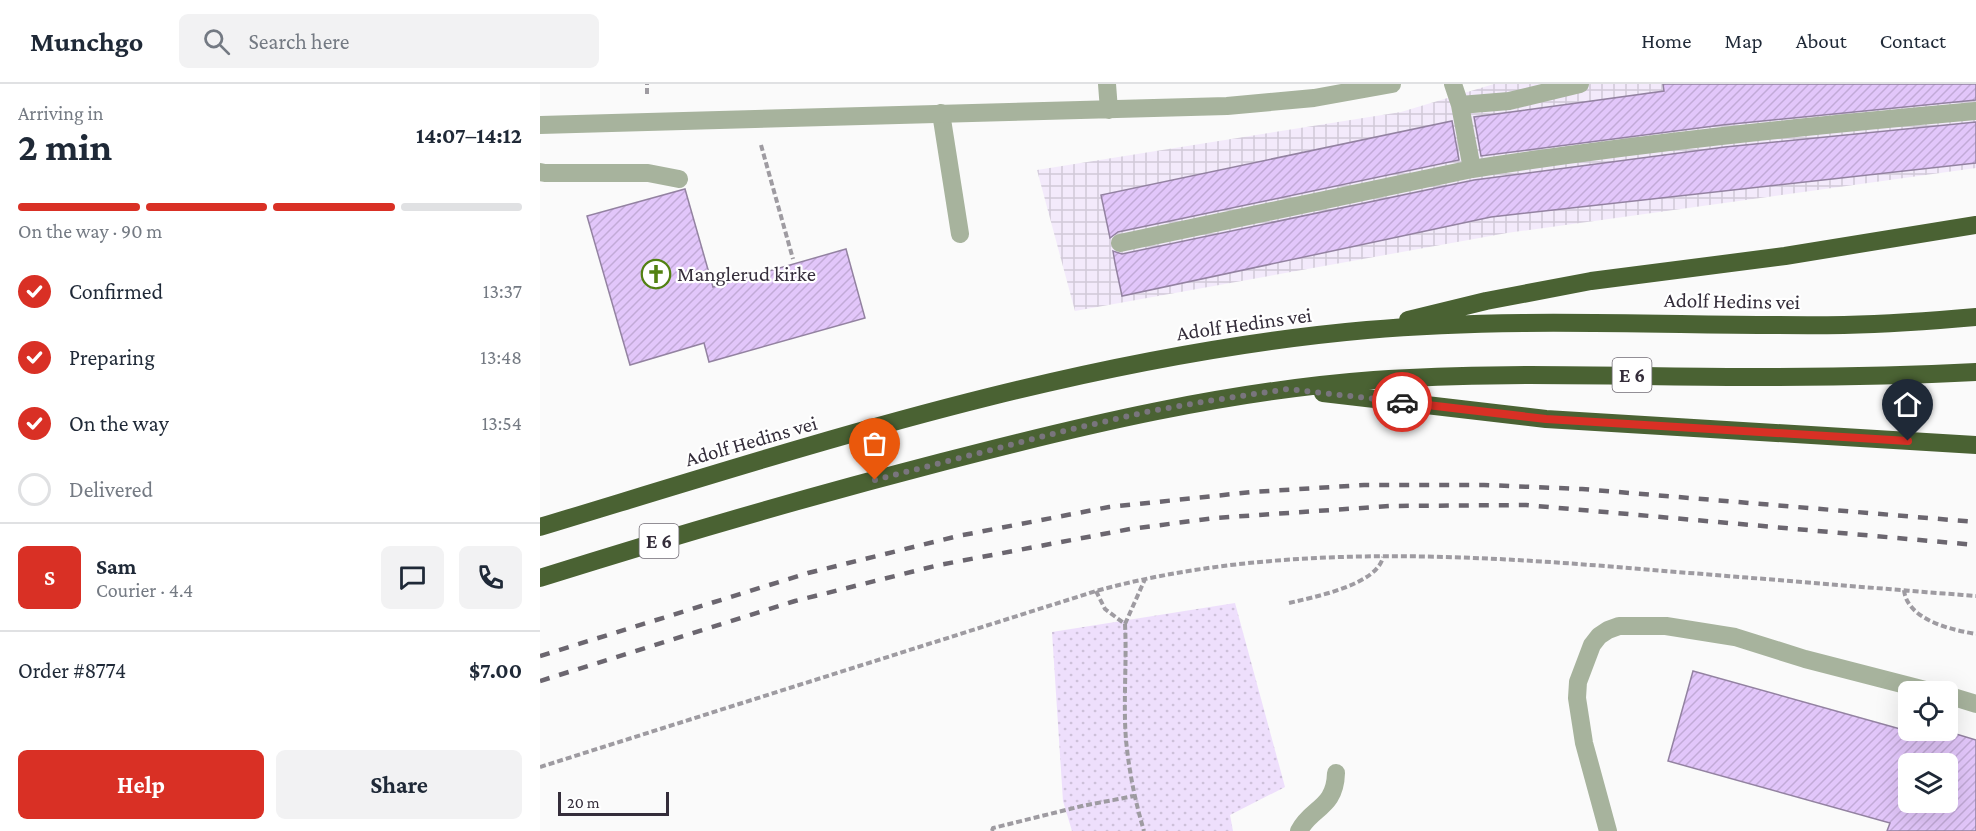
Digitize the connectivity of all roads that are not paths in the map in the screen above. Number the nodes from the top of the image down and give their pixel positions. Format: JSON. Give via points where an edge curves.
{"nodes":[{"id":1,"x":1107,"y":84,"type":"edge"},
{"id":2,"x":1392,"y":84,"type":"edge"},
{"id":3,"x":1453,"y":84,"type":"edge"},
{"id":4,"x":1580,"y":84,"type":"edge"},
{"id":5,"x":1460,"y":105,"type":"junction"},
{"id":6,"x":1109,"y":110,"type":"junction"},
{"id":7,"x":1976,"y":111,"type":"edge"},
{"id":8,"x":941,"y":113,"type":"junction"},
{"id":9,"x":540,"y":125,"type":"edge"},
{"id":10,"x":1472,"y":169,"type":"junction"},
{"id":11,"x":540,"y":172,"type":"edge"},
{"id":12,"x":679,"y":179,"type":"dead end"},
{"id":13,"x":1976,"y":225,"type":"edge"},
{"id":14,"x":960,"y":234,"type":"dead end"},
{"id":15,"x":1120,"y":243,"type":"dead end"},
{"id":16,"x":1976,"y":317,"type":"edge"},
{"id":17,"x":1369,"y":330,"type":"junction"},
{"id":18,"x":1976,"y":372,"type":"edge"},
{"id":19,"x":1288,"y":389,"type":"junction"},
{"id":20,"x":1976,"y":445,"type":"edge"},
{"id":21,"x":540,"y":527,"type":"edge"},
{"id":22,"x":540,"y":578,"type":"edge"},
{"id":23,"x":1898,"y":683,"type":"edge"},
{"id":24,"x":1958,"y":699,"type":"edge"},
{"id":25,"x":1976,"y":704,"type":"edge"},
{"id":26,"x":1336,"y":773,"type":"dead end"},
{"id":27,"x":1299,"y":831,"type":"edge"},
{"id":28,"x":1608,"y":831,"type":"edge"}],
"edges":[{"from":1,"to":6,"type":"street"},
{"from":2,"to":6,"type":"street","via":[[1227,106]]},
{"from":3,"to":5,"type":"street"},
{"from":4,"to":5,"type":"street","via":[[1509,101]]},
{"from":5,"to":10,"type":"street"},
{"from":6,"to":8,"type":"street"},
{"from":7,"to":10,"type":"street","via":[[1757,131]]},
{"from":8,"to":9,"type":"street"},
{"from":8,"to":14,"type":"street"},
{"from":10,"to":15,"type":"street"},
{"from":11,"to":12,"type":"street","via":[[648,173]]},
{"from":13,"to":17,"type":"highway","number":"E 6","via":[[1785,256],[1591,281],[1486,301]]},
{"from":16,"to":17,"type":"highway","name":"Adolf Hedins vei","number":"E 6","via":[[1845,325],[1558,324]]},
{"from":17,"to":21,"type":"highway","name":"Adolf Hedins vei","number":"E 6","via":[[1197,351],[1046,383],[866,431]]},
{"from":18,"to":19,"type":"highway","number":"E 6","via":[[1748,377],[1476,375]]},
{"from":19,"to":20,"type":"highway","number":"E 6","via":[[1546,419]]},
{"from":19,"to":22,"type":"highway","number":"E 6","via":[[1146,412],[974,453],[778,506]]},
{"from":23,"to":28,"type":"street","via":[[1735,637],[1666,626],[1619,626],[1608,630],[1592,645],[1576,698]]},
{"from":24,"to":25,"type":"street"},
{"from":26,"to":27,"type":"street","via":[[1327,804]]}]}
